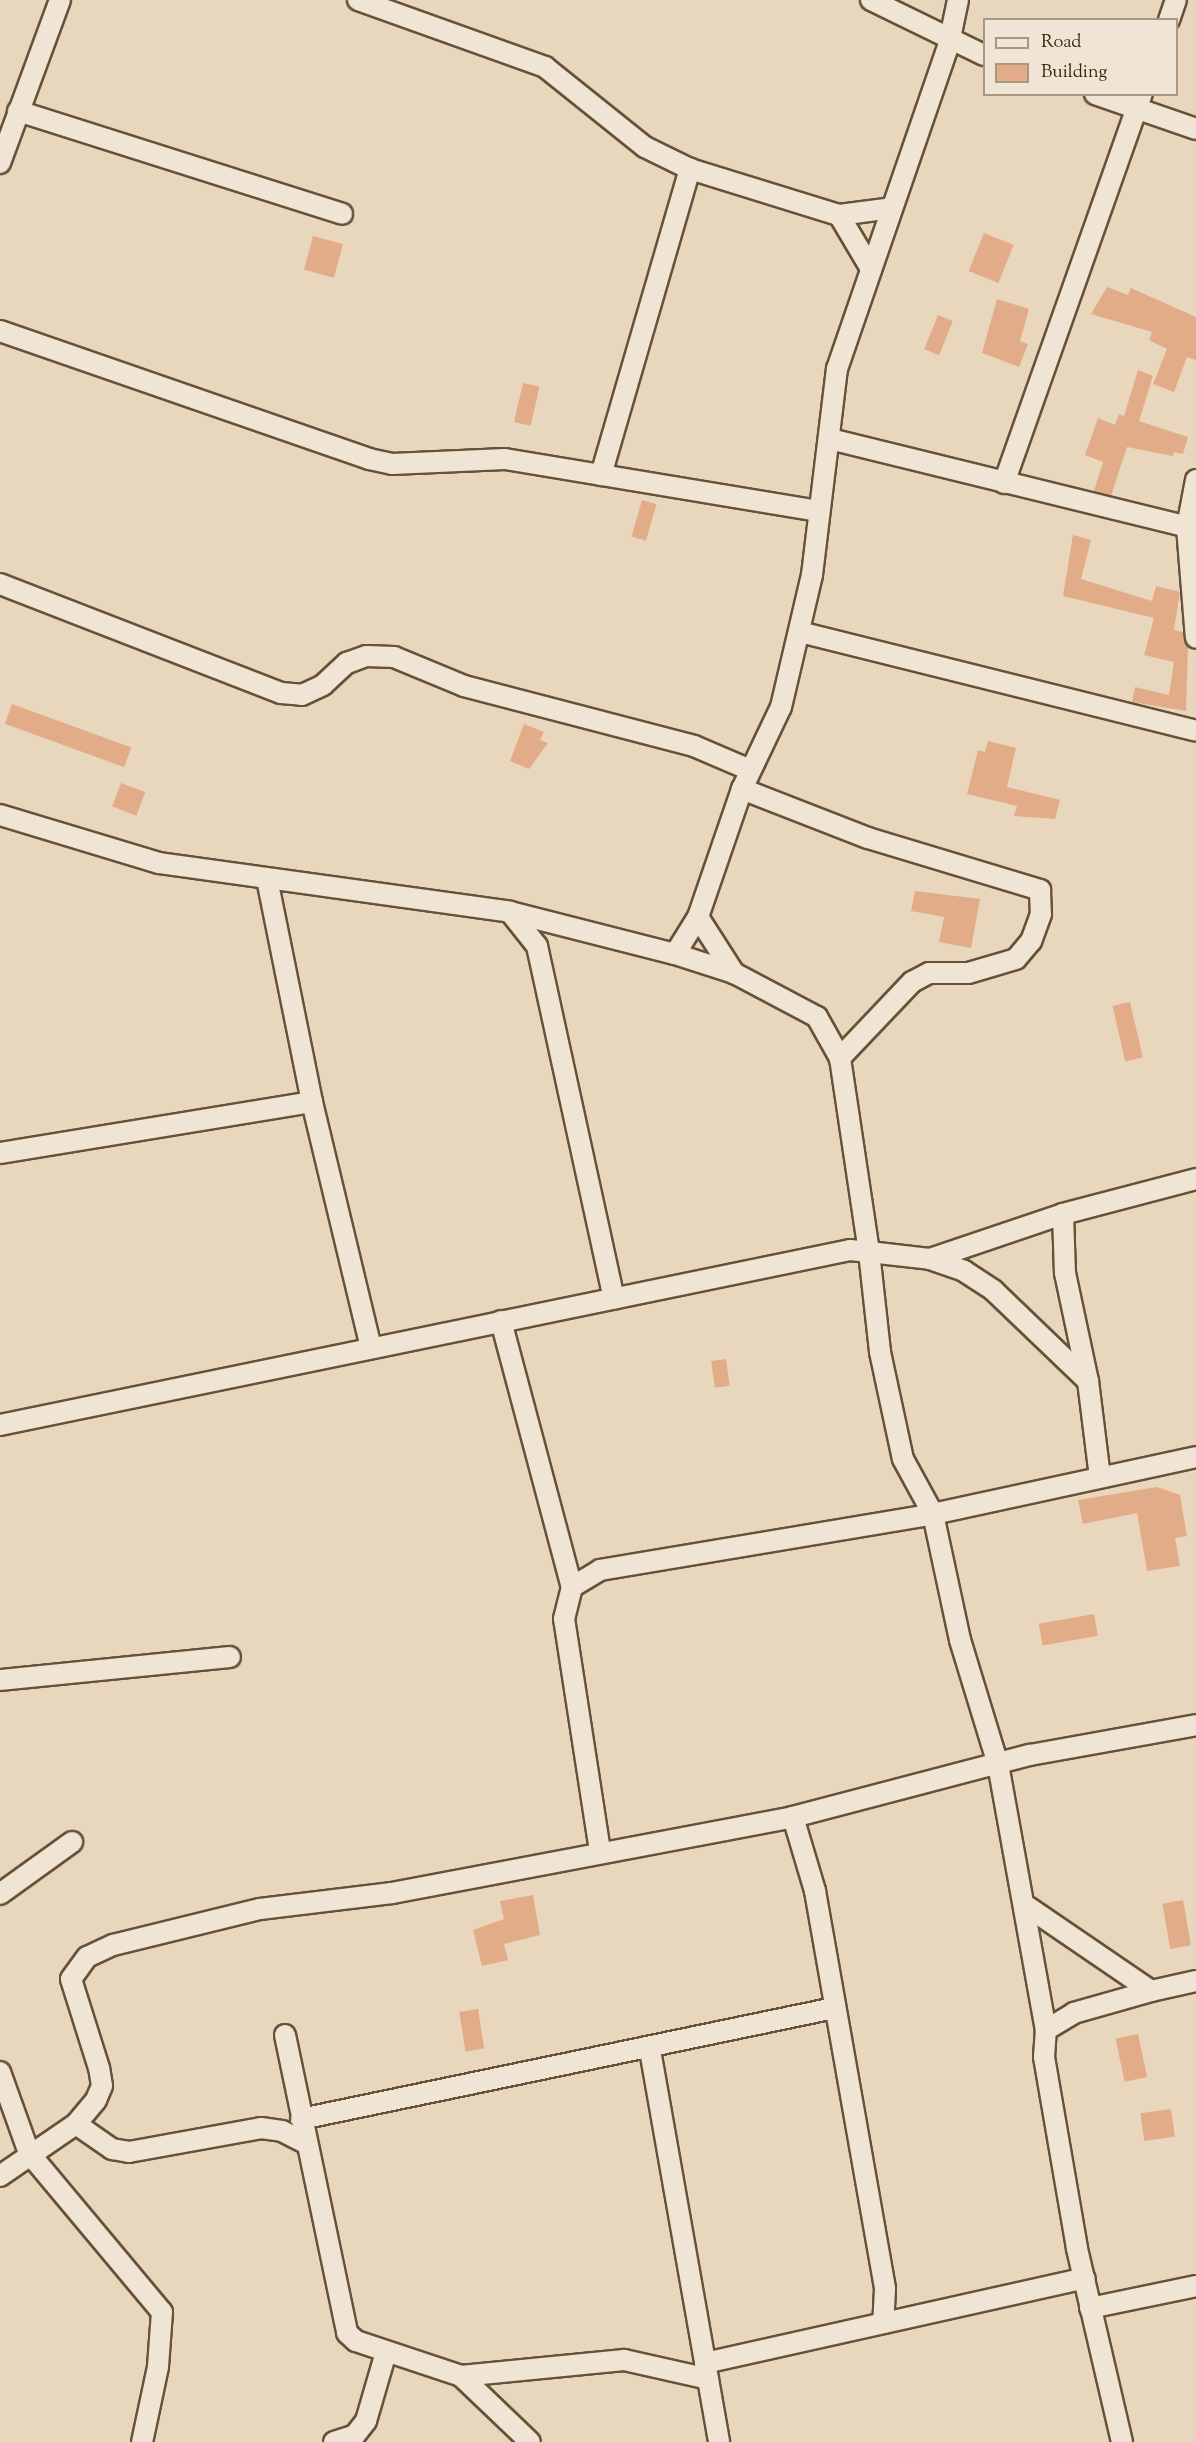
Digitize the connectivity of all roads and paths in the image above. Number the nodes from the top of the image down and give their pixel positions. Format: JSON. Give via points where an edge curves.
{"nodes":[{"id":1,"x":60,"y":0,"type":"edge"},
{"id":2,"x":358,"y":0,"type":"edge"},
{"id":3,"x":871,"y":0,"type":"edge"},
{"id":4,"x":958,"y":0,"type":"edge"},
{"id":5,"x":1176,"y":0,"type":"edge"},
{"id":6,"x":1170,"y":18,"type":"edge"},
{"id":7,"x":949,"y":43,"type":"junction"},
{"id":8,"x":983,"y":55,"type":"edge"},
{"id":9,"x":1106,"y":96,"type":"edge"},
{"id":10,"x":1139,"y":102,"type":"edge"},
{"id":11,"x":18,"y":111,"type":"junction"},
{"id":12,"x":1196,"y":129,"type":"edge"},
{"id":13,"x":0,"y":163,"type":"edge"},
{"id":14,"x":690,"y":169,"type":"junction"},
{"id":15,"x":892,"y":208,"type":"junction"},
{"id":16,"x":342,"y":214,"type":"dead end"},
{"id":17,"x":839,"y":215,"type":"junction"},
{"id":18,"x":871,"y":269,"type":"junction"},
{"id":19,"x":0,"y":332,"type":"edge"},
{"id":20,"x":830,"y":439,"type":"junction"},
{"id":21,"x":601,"y":475,"type":"junction"},
{"id":22,"x":1196,"y":480,"type":"edge"},
{"id":23,"x":1004,"y":483,"type":"junction"},
{"id":24,"x":818,"y":511,"type":"junction"},
{"id":25,"x":1187,"y":527,"type":"junction"},
{"id":26,"x":0,"y":584,"type":"edge"},
{"id":27,"x":800,"y":632,"type":"junction"},
{"id":28,"x":1196,"y":638,"type":"edge"},
{"id":29,"x":1196,"y":731,"type":"edge"},
{"id":30,"x":750,"y":770,"type":"junction"},
{"id":31,"x":742,"y":789,"type":"junction"},
{"id":32,"x":0,"y":814,"type":"edge"},
{"id":33,"x":267,"y":878,"type":"junction"},
{"id":34,"x":510,"y":912,"type":"junction"},
{"id":35,"x":698,"y":917,"type":"junction"},
{"id":36,"x":558,"y":924,"type":"junction"},
{"id":37,"x":537,"y":946,"type":"junction"},
{"id":38,"x":675,"y":954,"type":"junction"},
{"id":39,"x":734,"y":973,"type":"junction"},
{"id":40,"x":840,"y":1058,"type":"junction"},
{"id":41,"x":312,"y":1102,"type":"junction"},
{"id":42,"x":0,"y":1153,"type":"edge"},
{"id":43,"x":1196,"y":1179,"type":"edge"},
{"id":44,"x":1063,"y":1214,"type":"junction"},
{"id":45,"x":869,"y":1252,"type":"junction"},
{"id":46,"x":930,"y":1259,"type":"junction"},
{"id":47,"x":614,"y":1299,"type":"junction"},
{"id":48,"x":501,"y":1321,"type":"junction"},
{"id":49,"x":371,"y":1348,"type":"junction"},
{"id":50,"x":1088,"y":1381,"type":"junction"},
{"id":51,"x":0,"y":1425,"type":"edge"},
{"id":52,"x":1196,"y":1457,"type":"edge"},
{"id":53,"x":1100,"y":1477,"type":"junction"},
{"id":54,"x":933,"y":1514,"type":"junction"},
{"id":55,"x":572,"y":1587,"type":"junction"},
{"id":56,"x":230,"y":1657,"type":"dead end"},
{"id":57,"x":0,"y":1680,"type":"edge"},
{"id":58,"x":1196,"y":1725,"type":"edge"},
{"id":59,"x":998,"y":1764,"type":"junction"},
{"id":60,"x":793,"y":1817,"type":"junction"},
{"id":61,"x":72,"y":1842,"type":"dead end"},
{"id":62,"x":600,"y":1851,"type":"junction"},
{"id":63,"x":0,"y":1894,"type":"edge"},
{"id":64,"x":1028,"y":1907,"type":"junction"},
{"id":65,"x":1196,"y":1981,"type":"edge"},
{"id":66,"x":1151,"y":1990,"type":"junction"},
{"id":67,"x":834,"y":2008,"type":"junction"},
{"id":68,"x":1046,"y":2030,"type":"junction"},
{"id":69,"x":285,"y":2035,"type":"dead end"},
{"id":70,"x":650,"y":2050,"type":"junction"},
{"id":71,"x":0,"y":2072,"type":"edge"},
{"id":72,"x":301,"y":2119,"type":"junction"},
{"id":73,"x":76,"y":2124,"type":"junction"},
{"id":74,"x":306,"y":2143,"type":"junction"},
{"id":75,"x":28,"y":2153,"type":"junction"},
{"id":76,"x":0,"y":2176,"type":"edge"},
{"id":77,"x":1085,"y":2278,"type":"junction"},
{"id":78,"x":1196,"y":2286,"type":"edge"},
{"id":79,"x":1090,"y":2308,"type":"junction"},
{"id":80,"x":883,"y":2323,"type":"junction"},
{"id":81,"x":386,"y":2352,"type":"junction"},
{"id":82,"x":707,"y":2371,"type":"junction"},
{"id":83,"x":461,"y":2376,"type":"junction"},
{"id":84,"x":142,"y":2442,"type":"edge"},
{"id":85,"x":334,"y":2442,"type":"edge"},
{"id":86,"x":530,"y":2442,"type":"edge"},
{"id":87,"x":719,"y":2442,"type":"edge"},
{"id":88,"x":1122,"y":2442,"type":"edge"}],
"edges":[{"from":1,"to":11,"type":"street"},
{"from":2,"to":14,"type":"street","via":[[545,67],[645,147]]},
{"from":3,"to":7,"type":"street"},
{"from":4,"to":7,"type":"street"},
{"from":5,"to":6,"type":"street"},
{"from":7,"to":8,"type":"street"},
{"from":7,"to":15,"type":"street"},
{"from":9,"to":10,"type":"street"},
{"from":10,"to":12,"type":"street"},
{"from":10,"to":23,"type":"street"},
{"from":11,"to":13,"type":"street"},
{"from":11,"to":16,"type":"street"},
{"from":14,"to":17,"type":"street"},
{"from":14,"to":21,"type":"street"},
{"from":15,"to":17,"type":"street"},
{"from":15,"to":18,"type":"street"},
{"from":17,"to":18,"type":"street"},
{"from":18,"to":20,"type":"street","via":[[837,369]]},
{"from":19,"to":21,"type":"street","via":[[369,459],[392,464],[505,459]]},
{"from":20,"to":23,"type":"street"},
{"from":20,"to":24,"type":"street"},
{"from":21,"to":24,"type":"street"},
{"from":22,"to":25,"type":"street"},
{"from":23,"to":25,"type":"street"},
{"from":24,"to":27,"type":"street"},
{"from":25,"to":28,"type":"street"},
{"from":26,"to":30,"type":"street","via":[[281,693],[302,695],[366,656],[394,657],[464,686],[694,746]]},
{"from":27,"to":29,"type":"street"},
{"from":27,"to":30,"type":"street","via":[[781,707]]},
{"from":30,"to":31,"type":"street"},
{"from":31,"to":35,"type":"street"},
{"from":31,"to":40,"type":"street","via":[[868,838],[1040,890],[1041,914],[1031,941],[1016,959],[968,973],[929,973],[912,982]]},
{"from":32,"to":33,"type":"street","via":[[159,863]]},
{"from":33,"to":34,"type":"street"},
{"from":33,"to":41,"type":"street"},
{"from":34,"to":36,"type":"street"},
{"from":34,"to":37,"type":"street"},
{"from":35,"to":38,"type":"street"},
{"from":35,"to":39,"type":"street"},
{"from":36,"to":37,"type":"street"},
{"from":36,"to":38,"type":"street"},
{"from":37,"to":47,"type":"street"},
{"from":38,"to":39,"type":"street"},
{"from":39,"to":40,"type":"street","via":[[817,1017]]},
{"from":40,"to":45,"type":"street"},
{"from":41,"to":42,"type":"street"},
{"from":41,"to":49,"type":"street"},
{"from":43,"to":44,"type":"street"},
{"from":44,"to":46,"type":"street"},
{"from":44,"to":50,"type":"street","via":[[1065,1273]]},
{"from":45,"to":46,"type":"street"},
{"from":45,"to":47,"type":"street","via":[[800,1258]]},
{"from":45,"to":54,"type":"street","via":[[880,1352],[903,1458]]},
{"from":46,"to":50,"type":"street","via":[[993,1290]]},
{"from":47,"to":48,"type":"street"},
{"from":48,"to":49,"type":"street"},
{"from":48,"to":55,"type":"street"},
{"from":49,"to":51,"type":"street"},
{"from":50,"to":53,"type":"street"},
{"from":52,"to":53,"type":"street"},
{"from":53,"to":54,"type":"street"},
{"from":54,"to":55,"type":"street","via":[[600,1569]]},
{"from":54,"to":59,"type":"street","via":[[960,1640]]},
{"from":55,"to":62,"type":"street","via":[[564,1620]]},
{"from":56,"to":57,"type":"street"},
{"from":58,"to":59,"type":"street"},
{"from":59,"to":60,"type":"street"},
{"from":59,"to":64,"type":"street"},
{"from":60,"to":62,"type":"street"},
{"from":60,"to":67,"type":"street","via":[[815,1891]]},
{"from":61,"to":63,"type":"street"},
{"from":62,"to":73,"type":"street","via":[[392,1893],[260,1909],[87,1957],[71,1979],[102,2086]]},
{"from":64,"to":66,"type":"street"},
{"from":64,"to":68,"type":"street"},
{"from":65,"to":66,"type":"street"},
{"from":66,"to":68,"type":"street","via":[[1074,2013]]},
{"from":67,"to":70,"type":"street"},
{"from":67,"to":80,"type":"street","via":[[885,2289]]},
{"from":68,"to":77,"type":"street","via":[[1047,2097]]},
{"from":69,"to":72,"type":"street"},
{"from":70,"to":72,"type":"street"},
{"from":70,"to":82,"type":"street"},
{"from":71,"to":75,"type":"street"},
{"from":72,"to":74,"type":"street"},
{"from":73,"to":74,"type":"street","via":[[112,2149],[129,2152],[261,2128],[282,2131]]},
{"from":73,"to":75,"type":"street"},
{"from":74,"to":81,"type":"street","via":[[339,2315],[356,2341]]},
{"from":75,"to":76,"type":"street"},
{"from":75,"to":84,"type":"street","via":[[162,2312],[158,2367]]},
{"from":77,"to":79,"type":"street"},
{"from":77,"to":80,"type":"street"},
{"from":78,"to":79,"type":"street"},
{"from":79,"to":88,"type":"street"},
{"from":80,"to":82,"type":"street"},
{"from":81,"to":83,"type":"street"},
{"from":81,"to":85,"type":"street","via":[[366,2421],[355,2434]]},
{"from":82,"to":83,"type":"street","via":[[624,2360]]},
{"from":82,"to":87,"type":"street"},
{"from":83,"to":86,"type":"street"}]}
